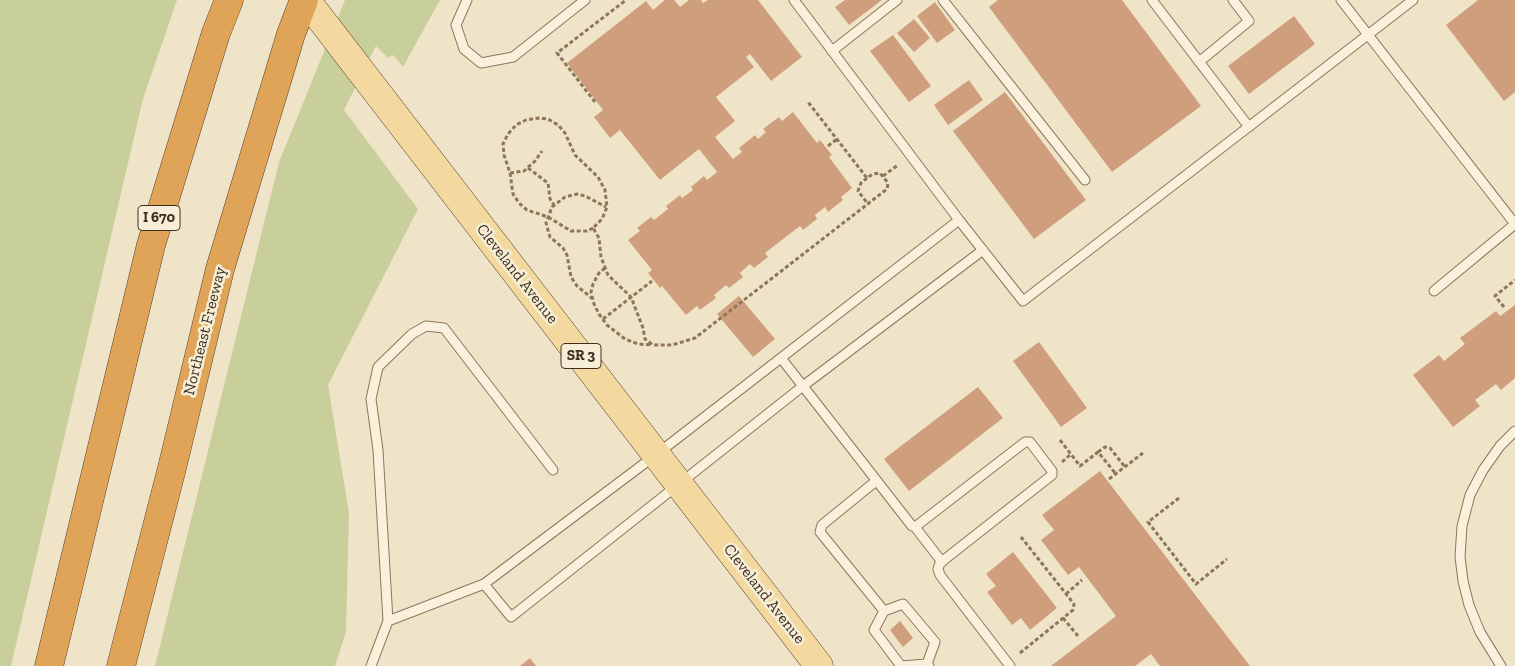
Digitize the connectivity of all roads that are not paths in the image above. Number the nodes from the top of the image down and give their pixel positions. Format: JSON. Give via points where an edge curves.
{"nodes":[{"id":1,"x":229,"y":0,"type":"edge"},
{"id":2,"x":305,"y":0,"type":"edge"},
{"id":3,"x":467,"y":0,"type":"edge"},
{"id":4,"x":585,"y":0,"type":"edge"},
{"id":5,"x":794,"y":0,"type":"edge"},
{"id":6,"x":897,"y":0,"type":"edge"},
{"id":7,"x":943,"y":0,"type":"edge"},
{"id":8,"x":1152,"y":0,"type":"edge"},
{"id":9,"x":1233,"y":0,"type":"edge"},
{"id":10,"x":1342,"y":0,"type":"edge"},
{"id":11,"x":1413,"y":0,"type":"edge"},
{"id":12,"x":1369,"y":35,"type":"junction"},
{"id":13,"x":832,"y":51,"type":"junction"},
{"id":14,"x":1199,"y":62,"type":"junction"},
{"id":15,"x":1249,"y":127,"type":"junction"},
{"id":16,"x":1085,"y":180,"type":"dead end"},
{"id":17,"x":959,"y":220,"type":"junction"},
{"id":18,"x":1515,"y":224,"type":"edge"},
{"id":19,"x":983,"y":250,"type":"junction"},
{"id":20,"x":1434,"y":291,"type":"dead end"},
{"id":21,"x":781,"y":358,"type":"junction"},
{"id":22,"x":803,"y":386,"type":"junction"},
{"id":23,"x":1515,"y":431,"type":"edge"},
{"id":24,"x":657,"y":454,"type":"junction"},
{"id":25,"x":553,"y":470,"type":"dead end"},
{"id":26,"x":876,"y":481,"type":"junction"},
{"id":27,"x":679,"y":483,"type":"junction"},
{"id":28,"x":915,"y":528,"type":"junction"},
{"id":29,"x":942,"y":562,"type":"junction"},
{"id":30,"x":484,"y":584,"type":"junction"},
{"id":31,"x":884,"y":611,"type":"junction"},
{"id":32,"x":388,"y":621,"type":"junction"},
{"id":33,"x":928,"y":665,"type":"edge"},
{"id":34,"x":49,"y":666,"type":"edge"},
{"id":35,"x":121,"y":666,"type":"edge"},
{"id":36,"x":371,"y":666,"type":"edge"},
{"id":37,"x":819,"y":666,"type":"edge"},
{"id":38,"x":1010,"y":666,"type":"edge"},
{"id":39,"x":1501,"y":666,"type":"edge"}],
"edges":[{"from":1,"to":34,"type":"highway","number":"I 670","via":[[151,244]]},
{"from":2,"to":24,"type":"main road","name":"Cleveland Avenue","number":"SR 3"},
{"from":2,"to":35,"type":"highway","name":"Northeast Freeway","via":[[291,34],[220,269]]},
{"from":3,"to":4,"type":"lane","via":[[456,26],[464,49],[481,63],[513,58]]},
{"from":5,"to":13,"type":"lane"},
{"from":6,"to":13,"type":"lane"},
{"from":7,"to":16,"type":"lane"},
{"from":8,"to":14,"type":"lane"},
{"from":9,"to":14,"type":"lane","via":[[1249,21]]},
{"from":10,"to":12,"type":"lane"},
{"from":11,"to":12,"type":"lane"},
{"from":12,"to":15,"type":"lane"},
{"from":12,"to":18,"type":"lane"},
{"from":13,"to":17,"type":"lane"},
{"from":14,"to":15,"type":"lane"},
{"from":15,"to":19,"type":"lane","via":[[1023,301]]},
{"from":17,"to":19,"type":"lane"},
{"from":17,"to":21,"type":"lane"},
{"from":18,"to":20,"type":"lane"},
{"from":19,"to":22,"type":"lane"},
{"from":21,"to":22,"type":"lane"},
{"from":21,"to":24,"type":"lane"},
{"from":22,"to":26,"type":"lane"},
{"from":22,"to":27,"type":"lane"},
{"from":23,"to":39,"type":"lane","via":[[1482,470],[1470,495],[1462,526],[1460,557],[1469,605],[1480,632]]},
{"from":24,"to":27,"type":"main road","name":"Cleveland Avenue","number":"SR 3"},
{"from":24,"to":30,"type":"lane"},
{"from":25,"to":32,"type":"lane","via":[[444,328],[426,326],[412,334],[378,367],[371,399],[378,450]]},
{"from":26,"to":28,"type":"lane"},
{"from":26,"to":31,"type":"lane","via":[[822,525],[820,532]]},
{"from":27,"to":30,"type":"lane","via":[[511,617]]},
{"from":27,"to":37,"type":"main road","name":"Cleveland Avenue","number":"SR 3"},
{"from":28,"to":29,"type":"lane"},
{"from":28,"to":29,"type":"lane","via":[[1025,442],[1030,442],[1052,475]]},
{"from":29,"to":38,"type":"lane","via":[[938,569],[940,575]]},
{"from":30,"to":32,"type":"lane"},
{"from":31,"to":33,"type":"lane","via":[[874,630],[901,666]]},
{"from":31,"to":33,"type":"lane","via":[[903,604],[935,642]]},
{"from":32,"to":36,"type":"lane"}]}
